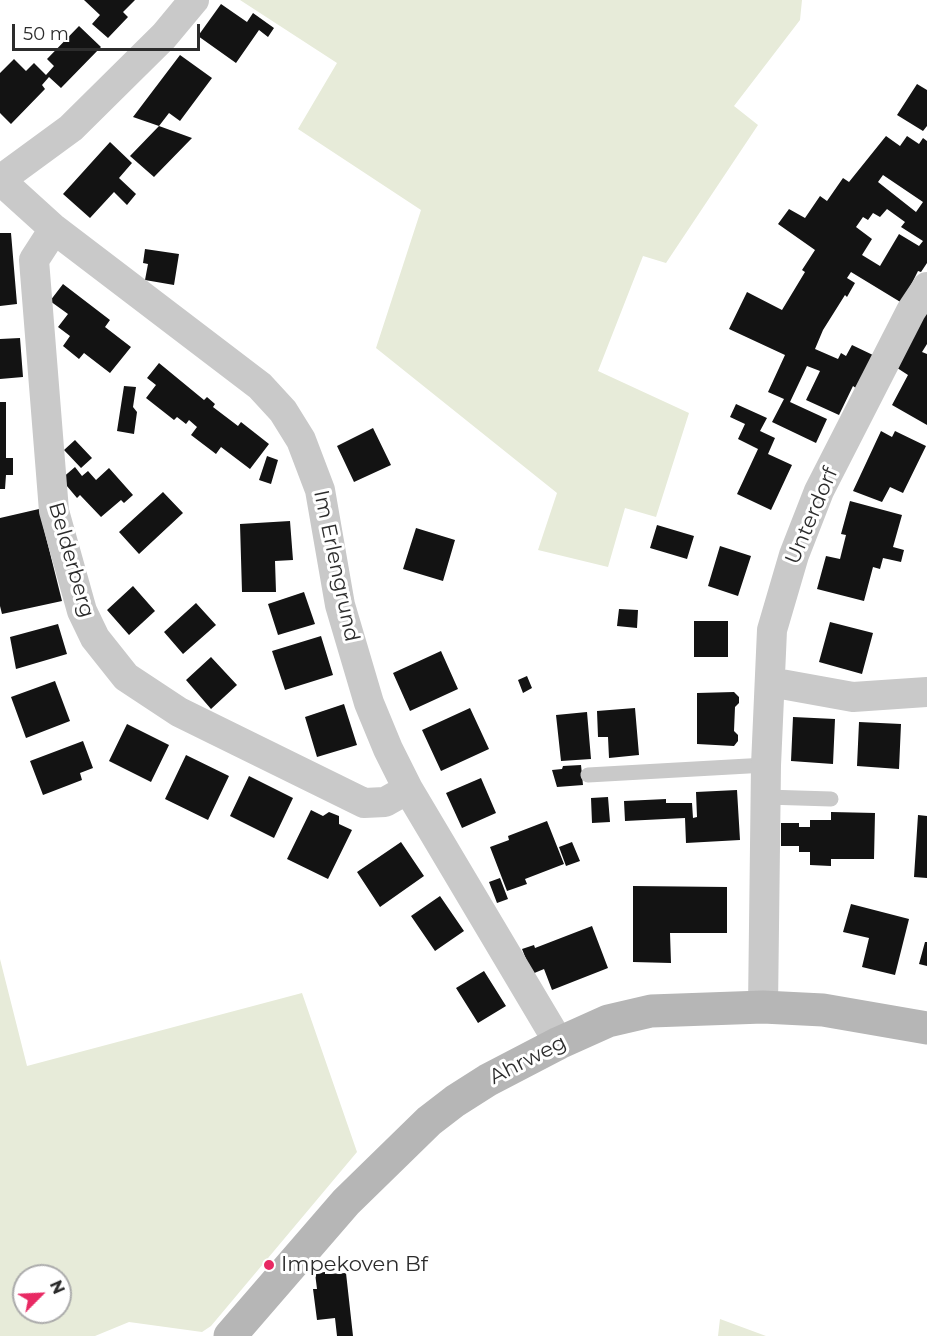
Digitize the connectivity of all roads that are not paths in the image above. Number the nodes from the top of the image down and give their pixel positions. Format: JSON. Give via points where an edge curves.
{"nodes":[{"id":1,"x":194,"y":0,"type":"edge"},
{"id":2,"x":0,"y":180,"type":"edge"},
{"id":3,"x":54,"y":229,"type":"junction"},
{"id":4,"x":927,"y":287,"type":"edge"},
{"id":5,"x":770,"y":681,"type":"junction"},
{"id":6,"x":927,"y":692,"type":"edge"},
{"id":7,"x":766,"y":765,"type":"junction"},
{"id":8,"x":588,"y":775,"type":"dead end"},
{"id":9,"x":408,"y":789,"type":"junction"},
{"id":10,"x":766,"y":797,"type":"junction"},
{"id":11,"x":831,"y":799,"type":"dead end"},
{"id":12,"x":762,"y":1007,"type":"junction"},
{"id":13,"x":927,"y":1028,"type":"edge"},
{"id":14,"x":560,"y":1042,"type":"junction"},
{"id":15,"x":230,"y":1336,"type":"edge"}],
"edges":[{"from":1,"to":2,"type":"street","via":[[164,36],[71,128]]},
{"from":2,"to":3,"type":"street","name":"Im Erlengrund"},
{"from":3,"to":9,"type":"street","name":"Im Erlengrund","via":[[260,386],[284,411],[301,440],[320,490],[340,605],[369,703]]},
{"from":3,"to":9,"type":"street","name":"Belderberg","via":[[34,260],[54,510],[82,610],[95,638],[126,677],[179,712],[364,803],[385,802]]},
{"from":4,"to":5,"type":"street","name":"Unterdorf","via":[[819,491],[772,630]]},
{"from":5,"to":6,"type":"street","via":[[853,697]]},
{"from":5,"to":7,"type":"street","name":"Unterdorf"},
{"from":7,"to":8,"type":"lane"},
{"from":7,"to":10,"type":"street","name":"Unterdorf"},
{"from":9,"to":14,"type":"street","name":"Im Erlengrund"},
{"from":10,"to":11,"type":"lane"},
{"from":10,"to":12,"type":"street","name":"Unterdorf"},
{"from":12,"to":13,"type":"street","name":"Ahrweg","via":[[823,1010]]},
{"from":12,"to":14,"type":"street","name":"Ahrweg","via":[[651,1011],[608,1021]]},
{"from":14,"to":15,"type":"street","name":"Ahrweg","via":[[488,1080],[429,1121],[346,1202]]}]}
